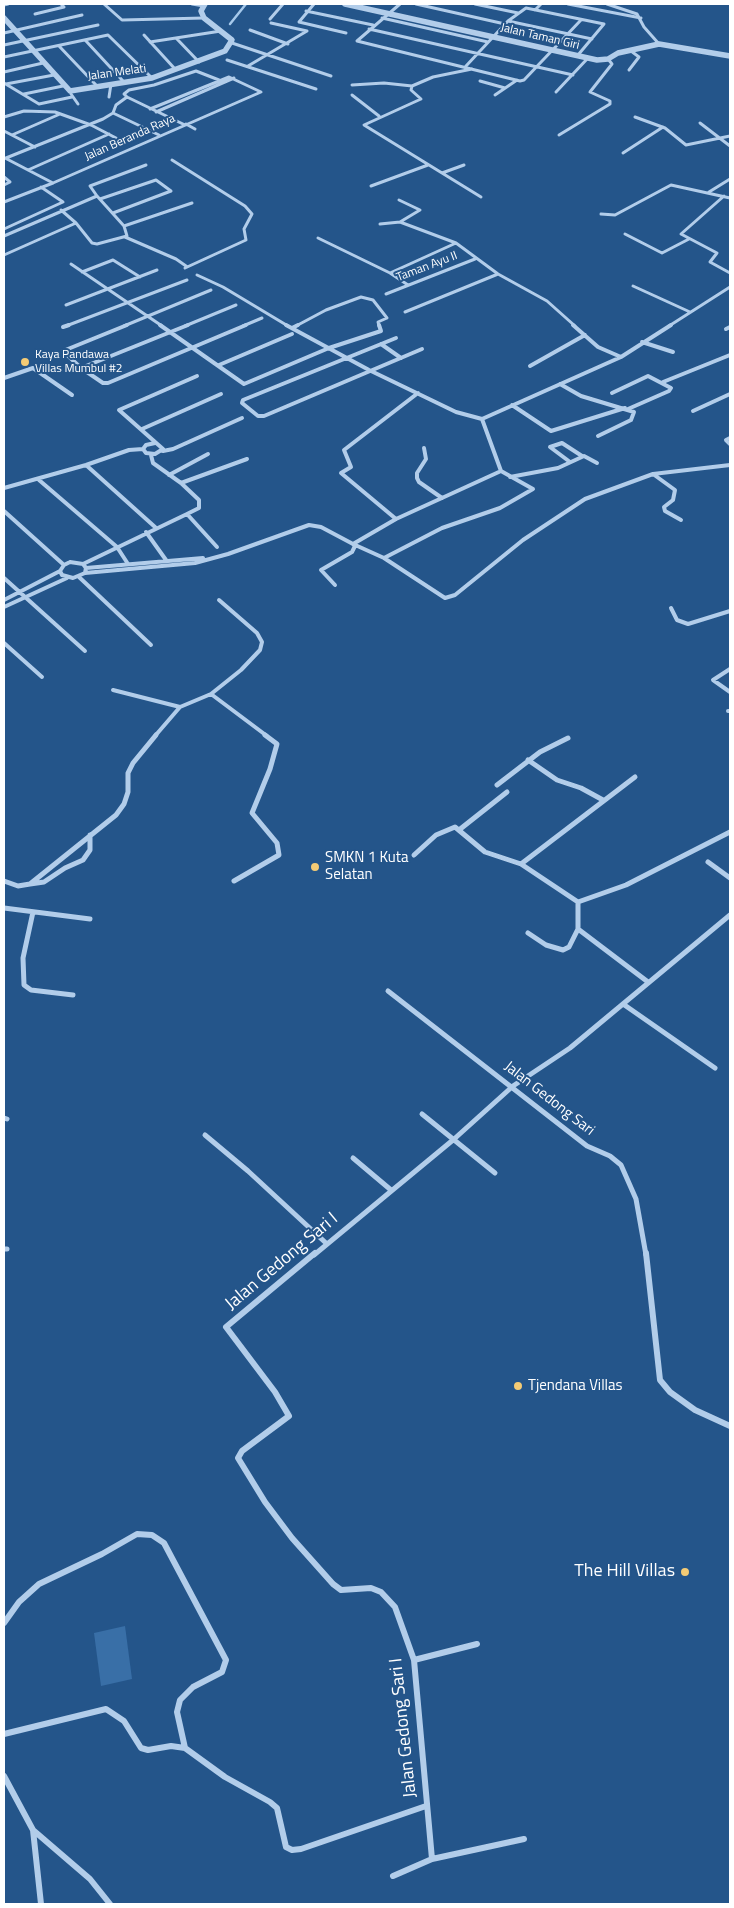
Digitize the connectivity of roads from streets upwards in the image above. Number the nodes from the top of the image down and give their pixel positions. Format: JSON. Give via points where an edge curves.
{"nodes":[{"id":1,"x":4,"y":4,"type":"edge"},
{"id":2,"x":8,"y":4,"type":"edge"},
{"id":3,"x":61,"y":4,"type":"edge"},
{"id":4,"x":104,"y":4,"type":"edge"},
{"id":5,"x":192,"y":4,"type":"edge"},
{"id":6,"x":283,"y":4,"type":"edge"},
{"id":7,"x":314,"y":4,"type":"edge"},
{"id":8,"x":345,"y":4,"type":"edge"},
{"id":9,"x":400,"y":4,"type":"edge"},
{"id":10,"x":416,"y":4,"type":"edge"},
{"id":11,"x":475,"y":4,"type":"edge"},
{"id":12,"x":542,"y":4,"type":"edge"},
{"id":13,"x":568,"y":4,"type":"edge"},
{"id":14,"x":607,"y":4,"type":"edge"},
{"id":15,"x":205,"y":5,"type":"edge"},
{"id":16,"x":535,"y":10,"type":"junction"},
{"id":17,"x":306,"y":11,"type":"junction"},
{"id":18,"x":388,"y":13,"type":"junction"},
{"id":19,"x":518,"y":13,"type":"junction"},
{"id":20,"x":35,"y":14,"type":"dead end"},
{"id":21,"x":82,"y":15,"type":"dead end"},
{"id":22,"x":204,"y":18,"type":"junction"},
{"id":23,"x":382,"y":18,"type":"junction"},
{"id":24,"x":641,"y":18,"type":"junction"},
{"id":25,"x":4,"y":19,"type":"edge"},
{"id":26,"x":581,"y":20,"type":"junction"},
{"id":27,"x":506,"y":23,"type":"junction"},
{"id":28,"x":98,"y":25,"type":"dead end"},
{"id":29,"x":373,"y":25,"type":"junction"},
{"id":30,"x":370,"y":29,"type":"junction"},
{"id":31,"x":16,"y":30,"type":"junction"},
{"id":32,"x":219,"y":30,"type":"junction"},
{"id":33,"x":250,"y":30,"type":"dead end"},
{"id":34,"x":4,"y":33,"type":"edge"},
{"id":35,"x":346,"y":33,"type":"dead end"},
{"id":36,"x":568,"y":34,"type":"junction"},
{"id":37,"x":144,"y":35,"type":"dead end"},
{"id":38,"x":493,"y":36,"type":"junction"},
{"id":39,"x":176,"y":38,"type":"junction"},
{"id":40,"x":592,"y":39,"type":"junction"},
{"id":41,"x":24,"y":40,"type":"junction"},
{"id":42,"x":86,"y":41,"type":"junction"},
{"id":43,"x":150,"y":42,"type":"junction"},
{"id":44,"x":488,"y":42,"type":"junction"},
{"id":45,"x":234,"y":44,"type":"junction"},
{"id":46,"x":288,"y":44,"type":"junction"},
{"id":47,"x":659,"y":44,"type":"junction"},
{"id":48,"x":4,"y":45,"type":"edge"},
{"id":49,"x":59,"y":46,"type":"junction"},
{"id":50,"x":554,"y":50,"type":"junction"},
{"id":51,"x":33,"y":51,"type":"junction"},
{"id":52,"x":630,"y":51,"type":"junction"},
{"id":53,"x":477,"y":54,"type":"junction"},
{"id":54,"x":268,"y":55,"type":"junction"},
{"id":55,"x":578,"y":55,"type":"junction"},
{"id":56,"x":730,"y":56,"type":"edge"},
{"id":57,"x":4,"y":57,"type":"edge"},
{"id":58,"x":588,"y":58,"type":"junction"},
{"id":59,"x":608,"y":59,"type":"junction"},
{"id":60,"x":227,"y":60,"type":"dead end"},
{"id":61,"x":199,"y":62,"type":"junction"},
{"id":62,"x":43,"y":63,"type":"junction"},
{"id":63,"x":248,"y":66,"type":"junction"},
{"id":64,"x":466,"y":66,"type":"junction"},
{"id":65,"x":537,"y":67,"type":"junction"},
{"id":66,"x":472,"y":68,"type":"junction"},
{"id":67,"x":175,"y":69,"type":"junction"},
{"id":68,"x":629,"y":70,"type":"dead end"},
{"id":69,"x":4,"y":72,"type":"edge"},
{"id":70,"x":573,"y":74,"type":"junction"},
{"id":71,"x":54,"y":75,"type":"junction"},
{"id":72,"x":331,"y":76,"type":"dead end"},
{"id":73,"x":152,"y":78,"type":"junction"},
{"id":74,"x":235,"y":78,"type":"junction"},
{"id":75,"x":219,"y":80,"type":"junction"},
{"id":76,"x":517,"y":80,"type":"junction"},
{"id":77,"x":123,"y":81,"type":"junction"},
{"id":78,"x":480,"y":81,"type":"dead end"},
{"id":79,"x":5,"y":84,"type":"edge"},
{"id":80,"x":110,"y":84,"type":"junction"},
{"id":81,"x":352,"y":85,"type":"dead end"},
{"id":82,"x":63,"y":86,"type":"junction"},
{"id":83,"x":97,"y":86,"type":"junction"},
{"id":84,"x":412,"y":86,"type":"junction"},
{"id":85,"x":505,"y":88,"type":"junction"},
{"id":86,"x":316,"y":89,"type":"dead end"},
{"id":87,"x":556,"y":92,"type":"dead end"},
{"id":88,"x":71,"y":94,"type":"junction"},
{"id":89,"x":24,"y":95,"type":"junction"},
{"id":90,"x":352,"y":95,"type":"dead end"},
{"id":91,"x":495,"y":95,"type":"dead end"},
{"id":92,"x":109,"y":97,"type":"dead end"},
{"id":93,"x":127,"y":97,"type":"junction"},
{"id":94,"x":78,"y":104,"type":"dead end"},
{"id":95,"x":150,"y":109,"type":"junction"},
{"id":96,"x":156,"y":112,"type":"junction"},
{"id":97,"x":113,"y":113,"type":"junction"},
{"id":98,"x":61,"y":114,"type":"junction"},
{"id":99,"x":379,"y":116,"type":"junction"},
{"id":100,"x":635,"y":117,"type":"dead end"},
{"id":101,"x":4,"y":118,"type":"edge"},
{"id":102,"x":700,"y":122,"type":"dead end"},
{"id":103,"x":91,"y":124,"type":"junction"},
{"id":104,"x":186,"y":124,"type":"junction"},
{"id":105,"x":663,"y":127,"type":"junction"},
{"id":106,"x":195,"y":129,"type":"dead end"},
{"id":107,"x":4,"y":131,"type":"edge"},
{"id":108,"x":110,"y":134,"type":"junction"},
{"id":109,"x":12,"y":135,"type":"junction"},
{"id":110,"x":559,"y":135,"type":"dead end"},
{"id":111,"x":159,"y":136,"type":"junction"},
{"id":112,"x":730,"y":136,"type":"edge"},
{"id":113,"x":116,"y":138,"type":"dead end"},
{"id":114,"x":720,"y":139,"type":"junction"},
{"id":115,"x":730,"y":146,"type":"edge"},
{"id":116,"x":35,"y":147,"type":"junction"},
{"id":117,"x":623,"y":153,"type":"dead end"},
{"id":118,"x":5,"y":158,"type":"edge"},
{"id":119,"x":172,"y":160,"type":"dead end"},
{"id":120,"x":146,"y":165,"type":"dead end"},
{"id":121,"x":428,"y":165,"type":"junction"},
{"id":122,"x":464,"y":165,"type":"dead end"},
{"id":123,"x":28,"y":170,"type":"junction"},
{"id":124,"x":442,"y":173,"type":"junction"},
{"id":125,"x":4,"y":177,"type":"edge"},
{"id":126,"x":730,"y":179,"type":"edge"},
{"id":127,"x":53,"y":184,"type":"junction"},
{"id":128,"x":4,"y":185,"type":"edge"},
{"id":129,"x":371,"y":186,"type":"dead end"},
{"id":130,"x":41,"y":187,"type":"junction"},
{"id":131,"x":710,"y":192,"type":"junction"},
{"id":132,"x":724,"y":196,"type":"junction"},
{"id":133,"x":481,"y":197,"type":"dead end"},
{"id":134,"x":99,"y":198,"type":"junction"},
{"id":135,"x":730,"y":198,"type":"edge"},
{"id":136,"x":399,"y":200,"type":"dead end"},
{"id":137,"x":4,"y":202,"type":"edge"},
{"id":138,"x":192,"y":203,"type":"dead end"},
{"id":139,"x":61,"y":210,"type":"junction"},
{"id":140,"x":113,"y":213,"type":"junction"},
{"id":141,"x":601,"y":214,"type":"dead end"},
{"id":142,"x":400,"y":222,"type":"junction"},
{"id":143,"x":76,"y":223,"type":"junction"},
{"id":144,"x":380,"y":224,"type":"dead end"},
{"id":145,"x":124,"y":226,"type":"junction"},
{"id":146,"x":4,"y":229,"type":"edge"},
{"id":147,"x":625,"y":234,"type":"dead end"},
{"id":148,"x":4,"y":236,"type":"edge"},
{"id":149,"x":125,"y":237,"type":"junction"},
{"id":150,"x":318,"y":238,"type":"dead end"},
{"id":151,"x":689,"y":240,"type":"junction"},
{"id":152,"x":456,"y":243,"type":"junction"},
{"id":153,"x":4,"y":255,"type":"edge"},
{"id":154,"x":475,"y":259,"type":"junction"},
{"id":155,"x":71,"y":264,"type":"dead end"},
{"id":156,"x":157,"y":270,"type":"dead end"},
{"id":157,"x":82,"y":272,"type":"junction"},
{"id":158,"x":390,"y":272,"type":"junction"},
{"id":159,"x":730,"y":273,"type":"edge"},
{"id":160,"x":498,"y":274,"type":"junction"},
{"id":161,"x":197,"y":275,"type":"dead end"},
{"id":162,"x":140,"y":277,"type":"junction"},
{"id":163,"x":187,"y":280,"type":"dead end"},
{"id":164,"x":408,"y":285,"type":"junction"},
{"id":165,"x":633,"y":286,"type":"dead end"},
{"id":166,"x":730,"y":287,"type":"edge"},
{"id":167,"x":108,"y":289,"type":"junction"},
{"id":168,"x":211,"y":290,"type":"dead end"},
{"id":169,"x":386,"y":294,"type":"dead end"},
{"id":170,"x":128,"y":303,"type":"junction"},
{"id":171,"x":66,"y":305,"type":"dead end"},
{"id":172,"x":236,"y":305,"type":"dead end"},
{"id":173,"x":405,"y":312,"type":"dead end"},
{"id":174,"x":690,"y":312,"type":"junction"},
{"id":175,"x":149,"y":316,"type":"junction"},
{"id":176,"x":262,"y":318,"type":"dead end"},
{"id":177,"x":63,"y":327,"type":"dead end"},
{"id":178,"x":292,"y":328,"type":"junction"},
{"id":179,"x":171,"y":331,"type":"junction"},
{"id":180,"x":292,"y":334,"type":"dead end"},
{"id":181,"x":585,"y":335,"type":"junction"},
{"id":182,"x":396,"y":338,"type":"dead end"},
{"id":183,"x":642,"y":342,"type":"junction"},
{"id":184,"x":381,"y":344,"type":"junction"},
{"id":185,"x":195,"y":348,"type":"junction"},
{"id":186,"x":329,"y":348,"type":"junction"},
{"id":187,"x":422,"y":349,"type":"dead end"},
{"id":188,"x":673,"y":352,"type":"dead end"},
{"id":189,"x":730,"y":355,"type":"edge"},
{"id":190,"x":621,"y":356,"type":"junction"},
{"id":191,"x":346,"y":357,"type":"junction"},
{"id":192,"x":401,"y":358,"type":"junction"},
{"id":193,"x":219,"y":365,"type":"junction"},
{"id":194,"x":530,"y":366,"type":"dead end"},
{"id":195,"x":82,"y":368,"type":"junction"},
{"id":196,"x":369,"y":370,"type":"junction"},
{"id":197,"x":197,"y":376,"type":"dead end"},
{"id":198,"x":4,"y":378,"type":"edge"},
{"id":199,"x":663,"y":382,"type":"junction"},
{"id":200,"x":560,"y":384,"type":"junction"},
{"id":201,"x":418,"y":393,"type":"junction"},
{"id":202,"x":612,"y":393,"type":"dead end"},
{"id":203,"x":221,"y":394,"type":"dead end"},
{"id":204,"x":730,"y":394,"type":"edge"},
{"id":205,"x":72,"y":395,"type":"dead end"},
{"id":206,"x":512,"y":405,"type":"junction"},
{"id":207,"x":627,"y":408,"type":"junction"},
{"id":208,"x":692,"y":411,"type":"dead end"},
{"id":209,"x":242,"y":418,"type":"dead end"},
{"id":210,"x":482,"y":419,"type":"junction"},
{"id":211,"x":142,"y":430,"type":"junction"},
{"id":212,"x":598,"y":436,"type":"dead end"},
{"id":213,"x":730,"y":438,"type":"edge"},
{"id":214,"x":155,"y":443,"type":"junction"},
{"id":215,"x":730,"y":444,"type":"edge"},
{"id":216,"x":424,"y":448,"type":"dead end"},
{"id":217,"x":144,"y":449,"type":"junction"},
{"id":218,"x":163,"y":451,"type":"junction"},
{"id":219,"x":208,"y":454,"type":"dead end"},
{"id":220,"x":151,"y":455,"type":"junction"},
{"id":221,"x":582,"y":456,"type":"junction"},
{"id":222,"x":247,"y":459,"type":"dead end"},
{"id":223,"x":570,"y":462,"type":"junction"},
{"id":224,"x":597,"y":463,"type":"dead end"},
{"id":225,"x":86,"y":465,"type":"junction"},
{"id":226,"x":730,"y":465,"type":"edge"},
{"id":227,"x":501,"y":471,"type":"junction"},
{"id":228,"x":653,"y":474,"type":"junction"},
{"id":229,"x":168,"y":475,"type":"junction"},
{"id":230,"x":510,"y":477,"type":"junction"},
{"id":231,"x":39,"y":480,"type":"junction"},
{"id":232,"x":182,"y":483,"type":"junction"},
{"id":233,"x":4,"y":488,"type":"edge"},
{"id":234,"x":442,"y":498,"type":"junction"},
{"id":235,"x":4,"y":511,"type":"edge"},
{"id":236,"x":187,"y":514,"type":"junction"},
{"id":237,"x":396,"y":519,"type":"junction"},
{"id":238,"x":681,"y":520,"type":"dead end"},
{"id":239,"x":155,"y":528,"type":"junction"},
{"id":240,"x":146,"y":532,"type":"junction"},
{"id":241,"x":353,"y":544,"type":"junction"},
{"id":242,"x":117,"y":547,"type":"junction"},
{"id":243,"x":217,"y":547,"type":"dead end"},
{"id":244,"x":384,"y":558,"type":"junction"},
{"id":245,"x":210,"y":559,"type":"junction"},
{"id":246,"x":166,"y":560,"type":"junction"},
{"id":247,"x":128,"y":564,"type":"junction"},
{"id":248,"x":64,"y":565,"type":"junction"},
{"id":249,"x":85,"y":568,"type":"junction"},
{"id":250,"x":60,"y":571,"type":"junction"},
{"id":251,"x":80,"y":577,"type":"junction"},
{"id":252,"x":4,"y":578,"type":"edge"},
{"id":253,"x":67,"y":578,"type":"junction"},
{"id":254,"x":335,"y":585,"type":"dead end"},
{"id":255,"x":19,"y":592,"type":"junction"},
{"id":256,"x":24,"y":597,"type":"junction"},
{"id":257,"x":4,"y":600,"type":"edge"},
{"id":258,"x":219,"y":600,"type":"dead end"},
{"id":259,"x":4,"y":607,"type":"edge"},
{"id":260,"x":672,"y":608,"type":"dead end"},
{"id":261,"x":730,"y":611,"type":"edge"},
{"id":262,"x":4,"y":643,"type":"edge"},
{"id":263,"x":151,"y":645,"type":"dead end"},
{"id":264,"x":85,"y":651,"type":"dead end"},
{"id":265,"x":730,"y":669,"type":"edge"},
{"id":266,"x":42,"y":677,"type":"dead end"},
{"id":267,"x":113,"y":690,"type":"dead end"},
{"id":268,"x":730,"y":692,"type":"edge"},
{"id":269,"x":211,"y":694,"type":"junction"},
{"id":270,"x":180,"y":707,"type":"junction"},
{"id":271,"x":568,"y":738,"type":"dead end"},
{"id":272,"x":528,"y":760,"type":"junction"},
{"id":273,"x":635,"y":777,"type":"dead end"},
{"id":274,"x":497,"y":785,"type":"dead end"},
{"id":275,"x":507,"y":792,"type":"dead end"},
{"id":276,"x":602,"y":800,"type":"junction"},
{"id":277,"x":459,"y":830,"type":"junction"},
{"id":278,"x":730,"y":832,"type":"edge"},
{"id":279,"x":90,"y":835,"type":"junction"},
{"id":280,"x":414,"y":855,"type":"dead end"},
{"id":281,"x":708,"y":862,"type":"dead end"},
{"id":282,"x":521,"y":864,"type":"junction"},
{"id":283,"x":730,"y":878,"type":"edge"},
{"id":284,"x":4,"y":881,"type":"edge"},
{"id":285,"x":234,"y":881,"type":"dead end"},
{"id":286,"x":30,"y":884,"type":"junction"},
{"id":287,"x":578,"y":902,"type":"junction"},
{"id":288,"x":4,"y":908,"type":"edge"},
{"id":289,"x":33,"y":912,"type":"junction"},
{"id":290,"x":730,"y":915,"type":"edge"},
{"id":291,"x":90,"y":918,"type":"dead end"},
{"id":292,"x":578,"y":929,"type":"junction"},
{"id":293,"x":528,"y":933,"type":"dead end"},
{"id":294,"x":648,"y":982,"type":"junction"},
{"id":295,"x":388,"y":991,"type":"dead end"},
{"id":296,"x":73,"y":995,"type":"dead end"},
{"id":297,"x":623,"y":1004,"type":"junction"},
{"id":298,"x":715,"y":1068,"type":"dead end"},
{"id":299,"x":513,"y":1086,"type":"junction"},
{"id":300,"x":422,"y":1114,"type":"dead end"},
{"id":301,"x":205,"y":1135,"type":"dead end"},
{"id":302,"x":453,"y":1140,"type":"junction"},
{"id":303,"x":352,"y":1158,"type":"dead end"},
{"id":304,"x":495,"y":1173,"type":"dead end"},
{"id":305,"x":391,"y":1190,"type":"junction"},
{"id":306,"x":327,"y":1244,"type":"junction"},
{"id":307,"x":730,"y":1426,"type":"edge"},
{"id":308,"x":4,"y":1623,"type":"edge"},
{"id":309,"x":477,"y":1644,"type":"dead end"},
{"id":310,"x":414,"y":1660,"type":"junction"},
{"id":311,"x":4,"y":1734,"type":"edge"},
{"id":312,"x":185,"y":1748,"type":"junction"},
{"id":313,"x":4,"y":1776,"type":"edge"},
{"id":314,"x":426,"y":1806,"type":"junction"},
{"id":315,"x":33,"y":1830,"type":"junction"},
{"id":316,"x":524,"y":1839,"type":"dead end"},
{"id":317,"x":432,"y":1859,"type":"junction"},
{"id":318,"x":392,"y":1876,"type":"dead end"},
{"id":319,"x":41,"y":1904,"type":"edge"},
{"id":320,"x":110,"y":1904,"type":"edge"}],
"edges":[{"from":1,"to":2,"type":"street"},
{"from":3,"to":20,"type":"street","via":[[62,8]]},
{"from":4,"to":22,"type":"street","via":[[122,20]]},
{"from":5,"to":15,"type":"street"},
{"from":6,"to":46,"type":"street","via":[[271,21],[307,30]]},
{"from":7,"to":17,"type":"street"},
{"from":8,"to":18,"type":"street","name":"Jalan Taman Giri"},
{"from":9,"to":18,"type":"street"},
{"from":10,"to":27,"type":"street"},
{"from":11,"to":19,"type":"street"},
{"from":12,"to":16,"type":"street"},
{"from":13,"to":24,"type":"street"},
{"from":14,"to":24,"type":"street"},
{"from":15,"to":22,"type":"street","via":[[201,12]]},
{"from":16,"to":19,"type":"street","via":[[526,8]]},
{"from":16,"to":26,"type":"street"},
{"from":17,"to":29,"type":"street"},
{"from":17,"to":35,"type":"street","via":[[299,22]]},
{"from":18,"to":23,"type":"street"},
{"from":18,"to":38,"type":"street","name":"Jalan Taman Giri"},
{"from":19,"to":27,"type":"street"},
{"from":21,"to":31,"type":"street"},
{"from":22,"to":32,"type":"street"},
{"from":23,"to":29,"type":"street"},
{"from":23,"to":44,"type":"street"},
{"from":24,"to":47,"type":"street","via":[[644,27]]},
{"from":25,"to":31,"type":"street","name":"Jalan Melati"},
{"from":26,"to":36,"type":"street"},
{"from":26,"to":40,"type":"street","via":[[605,25]]},
{"from":27,"to":36,"type":"street"},
{"from":27,"to":38,"type":"street"},
{"from":28,"to":41,"type":"street"},
{"from":29,"to":30,"type":"street"},
{"from":30,"to":53,"type":"street"},
{"from":30,"to":64,"type":"street","via":[[357,41]]},
{"from":31,"to":34,"type":"street"},
{"from":31,"to":41,"type":"street","name":"Jalan Melati"},
{"from":32,"to":39,"type":"street"},
{"from":32,"to":45,"type":"street"},
{"from":33,"to":46,"type":"street"},
{"from":36,"to":40,"type":"street"},
{"from":36,"to":50,"type":"street"},
{"from":37,"to":43,"type":"street"},
{"from":38,"to":44,"type":"street"},
{"from":38,"to":50,"type":"street","name":"Jalan Taman Giri"},
{"from":39,"to":43,"type":"street"},
{"from":39,"to":61,"type":"street"},
{"from":40,"to":55,"type":"street"},
{"from":41,"to":48,"type":"street"},
{"from":41,"to":51,"type":"street","name":"Jalan Melati"},
{"from":42,"to":49,"type":"street"},
{"from":42,"to":73,"type":"street","via":[[108,35]]},
{"from":42,"to":77,"type":"street"},
{"from":43,"to":67,"type":"street"},
{"from":44,"to":53,"type":"street"},
{"from":45,"to":54,"type":"street"},
{"from":45,"to":61,"type":"street","name":"Jalan Melati"},
{"from":46,"to":54,"type":"street"},
{"from":47,"to":52,"type":"street","name":"Jalan Taman Giri"},
{"from":47,"to":56,"type":"street","name":"Jalan Taman Giri"},
{"from":49,"to":51,"type":"street"},
{"from":49,"to":83,"type":"street"},
{"from":50,"to":55,"type":"street","name":"Jalan Taman Giri"},
{"from":50,"to":65,"type":"street"},
{"from":51,"to":57,"type":"street"},
{"from":51,"to":62,"type":"street","name":"Jalan Melati"},
{"from":52,"to":59,"type":"street","name":"Jalan Taman Giri"},
{"from":52,"to":68,"type":"street","via":[[639,57]]},
{"from":53,"to":64,"type":"street"},
{"from":53,"to":65,"type":"street"},
{"from":54,"to":63,"type":"street"},
{"from":54,"to":72,"type":"street"},
{"from":55,"to":58,"type":"street","name":"Jalan Taman Giri"},
{"from":58,"to":59,"type":"street","name":"Jalan Taman Giri"},
{"from":58,"to":70,"type":"street"},
{"from":59,"to":110,"type":"street","via":[[612,64],[590,92],[610,101],[610,104]]},
{"from":60,"to":63,"type":"street"},
{"from":61,"to":67,"type":"street","name":"Jalan Melati"},
{"from":62,"to":69,"type":"street"},
{"from":62,"to":71,"type":"street","name":"Jalan Melati"},
{"from":63,"to":86,"type":"street"},
{"from":64,"to":66,"type":"street"},
{"from":65,"to":70,"type":"street"},
{"from":65,"to":76,"type":"street","via":[[524,80]]},
{"from":66,"to":76,"type":"street"},
{"from":66,"to":84,"type":"street","via":[[433,77]]},
{"from":67,"to":73,"type":"street","name":"Jalan Melati"},
{"from":70,"to":87,"type":"street"},
{"from":71,"to":79,"type":"street"},
{"from":71,"to":82,"type":"street","name":"Jalan Melati"},
{"from":73,"to":77,"type":"street","name":"Jalan Melati"},
{"from":74,"to":75,"type":"street"},
{"from":74,"to":96,"type":"street"},
{"from":74,"to":104,"type":"street","name":"Jalan Beranda Raya","via":[[260,90]]},
{"from":75,"to":93,"type":"street","via":[[196,71],[129,90],[124,94]]},
{"from":75,"to":95,"type":"street"},
{"from":76,"to":85,"type":"street"},
{"from":77,"to":80,"type":"street","name":"Jalan Melati"},
{"from":78,"to":85,"type":"street"},
{"from":79,"to":89,"type":"street"},
{"from":80,"to":83,"type":"street","name":"Jalan Melati"},
{"from":80,"to":92,"type":"street"},
{"from":81,"to":84,"type":"street","via":[[384,83]]},
{"from":82,"to":88,"type":"street","name":"Jalan Melati"},
{"from":82,"to":89,"type":"street"},
{"from":83,"to":88,"type":"street","name":"Jalan Melati"},
{"from":84,"to":99,"type":"street","via":[[411,90],[421,99]]},
{"from":85,"to":91,"type":"street"},
{"from":88,"to":89,"type":"street","via":[[40,104]]},
{"from":88,"to":94,"type":"street"},
{"from":90,"to":99,"type":"street"},
{"from":93,"to":95,"type":"street"},
{"from":93,"to":97,"type":"street","via":[[116,104]]},
{"from":95,"to":96,"type":"street"},
{"from":96,"to":104,"type":"street"},
{"from":97,"to":103,"type":"street"},
{"from":97,"to":111,"type":"street"},
{"from":98,"to":101,"type":"street","via":[[24,111]]},
{"from":98,"to":103,"type":"street"},
{"from":98,"to":109,"type":"street"},
{"from":99,"to":121,"type":"street","via":[[364,125]]},
{"from":100,"to":105,"type":"street"},
{"from":102,"to":114,"type":"street"},
{"from":103,"to":108,"type":"street"},
{"from":103,"to":116,"type":"street"},
{"from":104,"to":106,"type":"street"},
{"from":104,"to":111,"type":"street","name":"Jalan Beranda Raya"},
{"from":105,"to":114,"type":"street","via":[[686,145]]},
{"from":105,"to":117,"type":"street"},
{"from":107,"to":109,"type":"street"},
{"from":108,"to":113,"type":"street"},
{"from":108,"to":123,"type":"street"},
{"from":109,"to":116,"type":"street"},
{"from":111,"to":127,"type":"street","name":"Jalan Beranda Raya"},
{"from":112,"to":114,"type":"street"},
{"from":114,"to":115,"type":"street"},
{"from":116,"to":118,"type":"street"},
{"from":118,"to":123,"type":"street"},
{"from":119,"to":149,"type":"street","via":[[245,206],[252,214],[244,229],[246,240],[185,267],[176,259]]},
{"from":120,"to":134,"type":"street","via":[[90,186]]},
{"from":121,"to":124,"type":"street"},
{"from":121,"to":129,"type":"street"},
{"from":122,"to":124,"type":"street"},
{"from":123,"to":127,"type":"street"},
{"from":124,"to":133,"type":"street"},
{"from":125,"to":128,"type":"street","via":[[10,182]]},
{"from":126,"to":131,"type":"street"},
{"from":127,"to":130,"type":"street","name":"Jalan Beranda Raya"},
{"from":130,"to":137,"type":"street","name":"Jalan Beranda Raya"},
{"from":130,"to":146,"type":"street","via":[[63,202]]},
{"from":131,"to":132,"type":"street"},
{"from":131,"to":141,"type":"street","via":[[671,185],[615,215]]},
{"from":132,"to":135,"type":"street"},
{"from":132,"to":151,"type":"street","via":[[681,233]]},
{"from":134,"to":139,"type":"street"},
{"from":134,"to":140,"type":"street"},
{"from":134,"to":140,"type":"street","via":[[156,180],[172,191]]},
{"from":136,"to":142,"type":"street","via":[[420,210]]},
{"from":138,"to":145,"type":"street"},
{"from":139,"to":143,"type":"street"},
{"from":139,"to":148,"type":"street"},
{"from":140,"to":145,"type":"street"},
{"from":142,"to":144,"type":"street"},
{"from":142,"to":152,"type":"street"},
{"from":143,"to":149,"type":"street","via":[[92,244]]},
{"from":143,"to":153,"type":"street"},
{"from":145,"to":149,"type":"street","via":[[128,234]]},
{"from":147,"to":151,"type":"street","via":[[662,253]]},
{"from":150,"to":158,"type":"street"},
{"from":151,"to":159,"type":"street","via":[[717,253],[710,262]]},
{"from":152,"to":154,"type":"street"},
{"from":152,"to":158,"type":"street"},
{"from":154,"to":160,"type":"street"},
{"from":154,"to":164,"type":"street","name":"Taman Ayu II"},
{"from":155,"to":157,"type":"street"},
{"from":156,"to":162,"type":"street"},
{"from":157,"to":162,"type":"street","via":[[113,260]]},
{"from":157,"to":167,"type":"street"},
{"from":158,"to":164,"type":"street"},
{"from":160,"to":173,"type":"street"},
{"from":160,"to":181,"type":"street","via":[[547,301]]},
{"from":161,"to":178,"type":"street"},
{"from":162,"to":167,"type":"street"},
{"from":163,"to":170,"type":"street"},
{"from":164,"to":169,"type":"street","name":"Taman Ayu II"},
{"from":165,"to":174,"type":"street"},
{"from":166,"to":174,"type":"street"},
{"from":167,"to":170,"type":"street"},
{"from":167,"to":171,"type":"street"},
{"from":168,"to":175,"type":"street"},
{"from":170,"to":175,"type":"street"},
{"from":170,"to":177,"type":"street"},
{"from":172,"to":179,"type":"street"},
{"from":174,"to":183,"type":"street"},
{"from":175,"to":179,"type":"street"},
{"from":175,"to":195,"type":"street","via":[[63,351]]},
{"from":176,"to":185,"type":"street"},
{"from":178,"to":186,"type":"street"},
{"from":178,"to":186,"type":"street","via":[[356,298],[369,297],[385,313],[387,318],[378,322],[381,331]]},
{"from":179,"to":185,"type":"street"},
{"from":179,"to":195,"type":"street"},
{"from":180,"to":193,"type":"street"},
{"from":181,"to":190,"type":"street","via":[[598,346]]},
{"from":181,"to":194,"type":"street"},
{"from":182,"to":184,"type":"street"},
{"from":183,"to":188,"type":"street"},
{"from":183,"to":190,"type":"street"},
{"from":184,"to":191,"type":"street"},
{"from":184,"to":192,"type":"street"},
{"from":185,"to":193,"type":"street"},
{"from":185,"to":195,"type":"street","via":[[111,383],[103,383]]},
{"from":186,"to":191,"type":"street"},
{"from":186,"to":193,"type":"street","via":[[244,384]]},
{"from":187,"to":192,"type":"street"},
{"from":189,"to":199,"type":"street"},
{"from":190,"to":200,"type":"street"},
{"from":191,"to":196,"type":"street"},
{"from":191,"to":196,"type":"street","via":[[242,403],[258,416],[264,416]]},
{"from":192,"to":196,"type":"street"},
{"from":196,"to":201,"type":"street"},
{"from":197,"to":211,"type":"street","via":[[119,410]]},
{"from":198,"to":205,"type":"street","via":[[33,368]]},
{"from":199,"to":202,"type":"street","via":[[648,376]]},
{"from":199,"to":207,"type":"street","via":[[671,388],[669,391]]},
{"from":200,"to":206,"type":"street"},
{"from":200,"to":207,"type":"street","via":[[581,396]]},
{"from":201,"to":210,"type":"street","via":[[456,412]]},
{"from":201,"to":237,"type":"street","via":[[344,452],[351,467],[341,472],[343,475]]},
{"from":203,"to":211,"type":"street"},
{"from":204,"to":208,"type":"street"},
{"from":206,"to":207,"type":"street","via":[[551,431]]},
{"from":206,"to":210,"type":"street"},
{"from":207,"to":212,"type":"street","via":[[635,414],[631,420]]},
{"from":209,"to":218,"type":"street"},
{"from":210,"to":227,"type":"street"},
{"from":211,"to":214,"type":"street"},
{"from":213,"to":215,"type":"street","via":[[726,440]]},
{"from":214,"to":217,"type":"street","via":[[146,445]]},
{"from":214,"to":218,"type":"street","via":[[161,445]]},
{"from":216,"to":234,"type":"street","via":[[426,459],[417,478]]},
{"from":217,"to":220,"type":"street"},
{"from":217,"to":225,"type":"street","via":[[128,450]]},
{"from":218,"to":220,"type":"street"},
{"from":219,"to":229,"type":"street"},
{"from":220,"to":229,"type":"street","via":[[153,463]]},
{"from":221,"to":223,"type":"street"},
{"from":221,"to":223,"type":"street","via":[[562,443],[550,447]]},
{"from":221,"to":224,"type":"street"},
{"from":222,"to":232,"type":"street"},
{"from":223,"to":230,"type":"street","via":[[553,469]]},
{"from":225,"to":231,"type":"street"},
{"from":225,"to":239,"type":"street"},
{"from":226,"to":228,"type":"street"},
{"from":227,"to":230,"type":"street"},
{"from":227,"to":234,"type":"street"},
{"from":228,"to":238,"type":"street","via":[[675,490],[673,500],[664,507],[665,511]]},
{"from":228,"to":244,"type":"street","via":[[585,499],[523,540],[454,595],[445,598]]},
{"from":229,"to":232,"type":"street"},
{"from":230,"to":244,"type":"street","via":[[532,487],[531,491],[500,508],[442,528]]},
{"from":231,"to":233,"type":"street"},
{"from":231,"to":242,"type":"street"},
{"from":232,"to":236,"type":"street","via":[[200,503],[199,508]]},
{"from":234,"to":237,"type":"street"},
{"from":235,"to":248,"type":"street"},
{"from":236,"to":239,"type":"street"},
{"from":236,"to":243,"type":"street"},
{"from":237,"to":241,"type":"street"},
{"from":239,"to":240,"type":"street"},
{"from":240,"to":242,"type":"street"},
{"from":240,"to":246,"type":"street"},
{"from":241,"to":244,"type":"street"},
{"from":241,"to":245,"type":"street","via":[[321,527],[309,525]]},
{"from":241,"to":254,"type":"street","via":[[352,552],[321,570]]},
{"from":242,"to":247,"type":"street"},
{"from":242,"to":249,"type":"street"},
{"from":245,"to":246,"type":"street"},
{"from":245,"to":249,"type":"street","via":[[195,563]]},
{"from":246,"to":247,"type":"street"},
{"from":247,"to":249,"type":"street"},
{"from":248,"to":249,"type":"street","via":[[70,562]]},
{"from":248,"to":250,"type":"street"},
{"from":249,"to":251,"type":"street"},
{"from":250,"to":253,"type":"street"},
{"from":250,"to":255,"type":"street"},
{"from":251,"to":253,"type":"street"},
{"from":251,"to":263,"type":"street"},
{"from":252,"to":255,"type":"street"},
{"from":253,"to":256,"type":"street"},
{"from":255,"to":256,"type":"street"},
{"from":255,"to":257,"type":"street"},
{"from":256,"to":259,"type":"street"},
{"from":256,"to":264,"type":"street"},
{"from":258,"to":269,"type":"street","via":[[257,633],[262,642],[260,650],[241,670]]},
{"from":260,"to":261,"type":"street","via":[[677,620],[688,624]]},
{"from":262,"to":266,"type":"street"},
{"from":265,"to":268,"type":"street","via":[[714,680]]},
{"from":267,"to":270,"type":"street"},
{"from":269,"to":270,"type":"street"},
{"from":269,"to":285,"type":"street","via":[[277,744],[252,813],[277,843],[279,855]]},
{"from":270,"to":279,"type":"street","via":[[133,763],[128,773],[124,804],[116,815]]},
{"from":271,"to":272,"type":"street"},
{"from":272,"to":274,"type":"street"},
{"from":272,"to":276,"type":"street","via":[[557,780]]},
{"from":273,"to":276,"type":"street"},
{"from":275,"to":277,"type":"street"},
{"from":276,"to":282,"type":"street"},
{"from":277,"to":280,"type":"street","via":[[452,826],[436,835]]},
{"from":277,"to":282,"type":"street","via":[[485,852]]},
{"from":278,"to":287,"type":"street","via":[[626,886]]},
{"from":279,"to":286,"type":"street"},
{"from":279,"to":286,"type":"street","via":[[90,850],[83,860],[44,882]]},
{"from":281,"to":283,"type":"street"},
{"from":282,"to":287,"type":"street"},
{"from":284,"to":286,"type":"street","via":[[18,886]]},
{"from":287,"to":292,"type":"street"},
{"from":288,"to":289,"type":"street"},
{"from":289,"to":291,"type":"street"},
{"from":289,"to":296,"type":"street","via":[[23,958],[24,985],[31,990]]},
{"from":290,"to":294,"type":"street","name":"Jalan Gedong Sari I"},
{"from":292,"to":293,"type":"street","via":[[569,948],[562,950],[546,945]]},
{"from":292,"to":294,"type":"street"},
{"from":294,"to":297,"type":"street","name":"Jalan Gedong Sari I"},
{"from":295,"to":299,"type":"street","name":"Jalan Gedong Sari"},
{"from":297,"to":298,"type":"street"},
{"from":297,"to":299,"type":"street","name":"Jalan Gedong Sari I","via":[[570,1048]]},
{"from":299,"to":302,"type":"street","name":"Jalan Gedong Sari I"},
{"from":299,"to":307,"type":"street","name":"Jalan Gedong Sari","via":[[587,1146],[621,1165],[636,1199],[644,1235],[656,1368],[660,1380],[670,1392],[695,1410]]},
{"from":300,"to":302,"type":"street"},
{"from":301,"to":306,"type":"street","via":[[248,1170]]},
{"from":302,"to":304,"type":"street"},
{"from":302,"to":305,"type":"street","name":"Jalan Gedong Sari I"},
{"from":303,"to":305,"type":"street"},
{"from":305,"to":306,"type":"street","name":"Jalan Gedong Sari I"},
{"from":306,"to":310,"type":"street","name":"Jalan Gedong Sari I","via":[[226,1327],[289,1416],[242,1451],[238,1458],[265,1502],[332,1584],[341,1590],[371,1588],[381,1592],[395,1607]]},
{"from":308,"to":312,"type":"street","via":[[18,1602],[38,1584],[137,1534],[152,1534],[164,1543],[226,1660],[222,1672],[193,1687],[180,1700],[177,1712]]},
{"from":309,"to":310,"type":"street"},
{"from":310,"to":314,"type":"street","name":"Jalan Gedong Sari I"},
{"from":311,"to":312,"type":"street","via":[[106,1710],[124,1721],[141,1748]]},
{"from":312,"to":314,"type":"street","name":"Jalan Gedong Sari I","via":[[277,1808],[286,1846],[292,1850]]},
{"from":313,"to":315,"type":"street"},
{"from":314,"to":317,"type":"street"},
{"from":315,"to":319,"type":"street"},
{"from":315,"to":320,"type":"street","via":[[90,1879]]},
{"from":316,"to":317,"type":"street"},
{"from":317,"to":318,"type":"street"}]}
